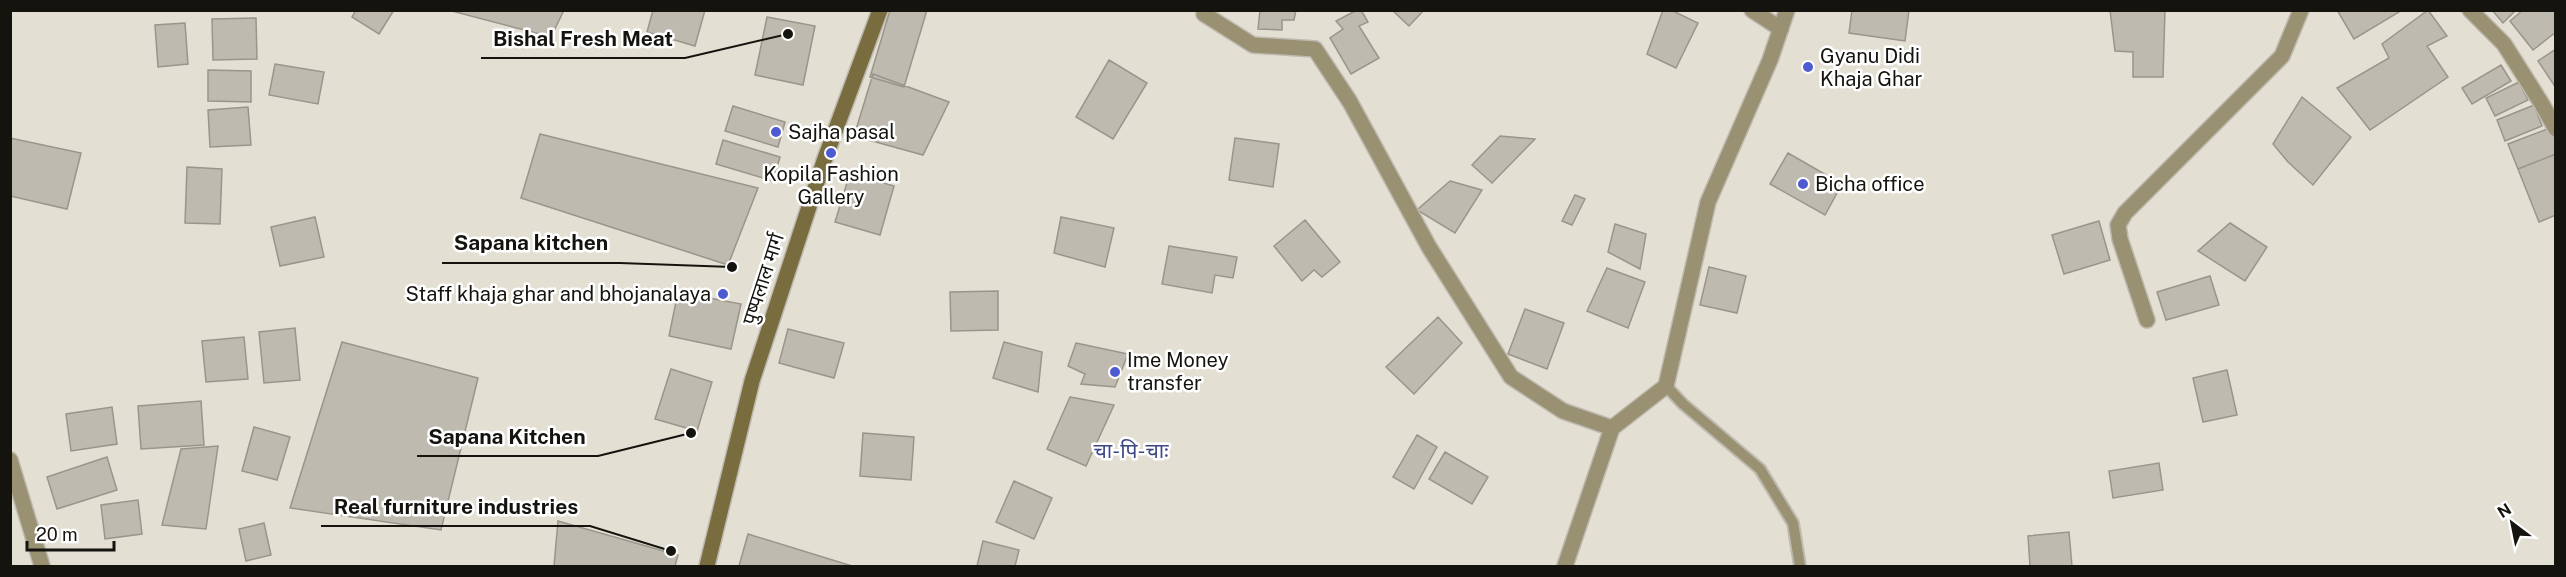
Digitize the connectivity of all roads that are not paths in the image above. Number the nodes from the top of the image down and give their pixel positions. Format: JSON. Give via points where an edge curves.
{"nodes":[{"id":1,"x":880,"y":10,"type":"edge"},
{"id":2,"x":1752,"y":10,"type":"edge"},
{"id":3,"x":1787,"y":10,"type":"edge"},
{"id":4,"x":2301,"y":10,"type":"edge"},
{"id":5,"x":2470,"y":10,"type":"edge"},
{"id":6,"x":1204,"y":14,"type":"dead end"},
{"id":7,"x":1781,"y":29,"type":"junction"},
{"id":8,"x":2556,"y":129,"type":"edge"},
{"id":9,"x":2147,"y":320,"type":"dead end"},
{"id":10,"x":1666,"y":386,"type":"junction"},
{"id":11,"x":1612,"y":428,"type":"junction"},
{"id":12,"x":10,"y":460,"type":"edge"},
{"id":13,"x":42,"y":567,"type":"edge"},
{"id":14,"x":707,"y":567,"type":"edge"},
{"id":15,"x":1564,"y":567,"type":"edge"},
{"id":16,"x":1800,"y":567,"type":"edge"}],
"edges":[{"from":1,"to":14,"type":"street","name":"पुष्पलाल मार्ग","via":[[824,161],[752,381]]},
{"from":2,"to":7,"type":"street"},
{"from":3,"to":7,"type":"street"},
{"from":4,"to":9,"type":"street","via":[[2282,56],[2125,213],[2118,225]]},
{"from":5,"to":8,"type":"street","via":[[2504,44]]},
{"from":6,"to":11,"type":"street","via":[[1253,45],[1315,49],[1350,102],[1429,247],[1511,377],[1563,411]]},
{"from":7,"to":10,"type":"street","via":[[1708,202]]},
{"from":10,"to":11,"type":"street"},
{"from":10,"to":16,"type":"lane","via":[[1760,469],[1793,523]]},
{"from":11,"to":15,"type":"street"},
{"from":12,"to":13,"type":"street"}]}
